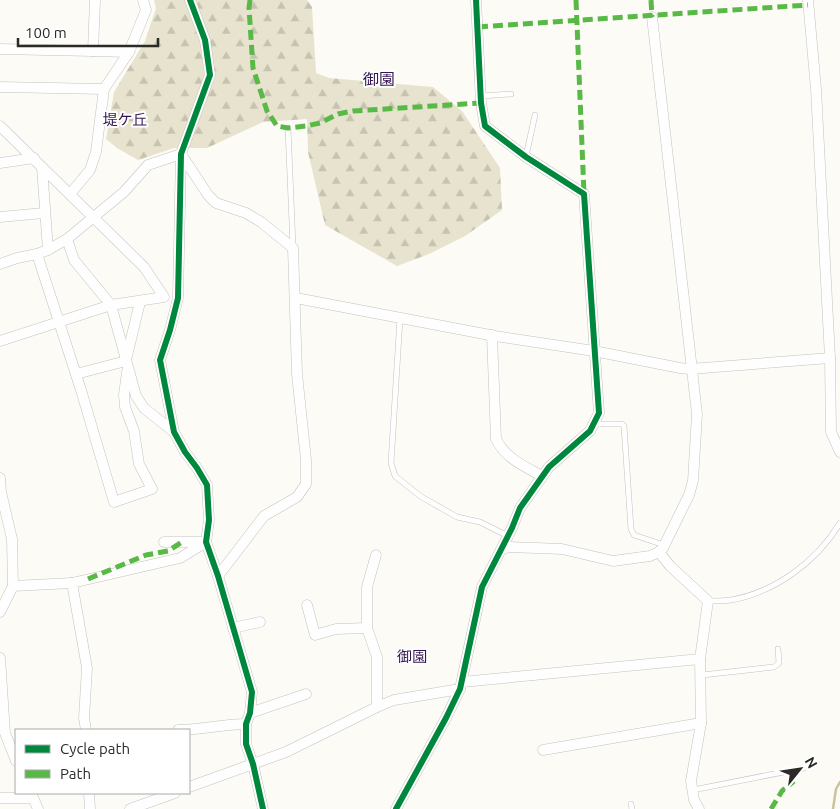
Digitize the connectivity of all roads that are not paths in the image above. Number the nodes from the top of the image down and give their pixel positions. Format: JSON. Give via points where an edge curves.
{"nodes":[{"id":1,"x":95,"y":0,"type":"edge"},
{"id":2,"x":144,"y":0,"type":"edge"},
{"id":3,"x":190,"y":0,"type":"edge"},
{"id":4,"x":476,"y":0,"type":"edge"},
{"id":5,"x":808,"y":0,"type":"edge"},
{"id":6,"x":652,"y":17,"type":"dead end"},
{"id":7,"x":0,"y":49,"type":"edge"},
{"id":8,"x":93,"y":51,"type":"junction"},
{"id":9,"x":130,"y":52,"type":"junction"},
{"id":10,"x":0,"y":87,"type":"edge"},
{"id":11,"x":104,"y":88,"type":"junction"},
{"id":12,"x":511,"y":94,"type":"dead end"},
{"id":13,"x":481,"y":96,"type":"junction"},
{"id":14,"x":535,"y":115,"type":"dead end"},
{"id":15,"x":0,"y":126,"type":"edge"},
{"id":16,"x":288,"y":128,"type":"dead end"},
{"id":17,"x":181,"y":154,"type":"junction"},
{"id":18,"x":526,"y":157,"type":"junction"},
{"id":19,"x":34,"y":158,"type":"junction"},
{"id":20,"x":0,"y":163,"type":"edge"},
{"id":21,"x":42,"y":167,"type":"junction"},
{"id":22,"x":70,"y":194,"type":"junction"},
{"id":23,"x":44,"y":213,"type":"junction"},
{"id":24,"x":0,"y":216,"type":"edge"},
{"id":25,"x":94,"y":217,"type":"junction"},
{"id":26,"x":67,"y":239,"type":"junction"},
{"id":27,"x":293,"y":248,"type":"junction"},
{"id":28,"x":48,"y":250,"type":"junction"},
{"id":29,"x":37,"y":254,"type":"junction"},
{"id":30,"x":0,"y":264,"type":"edge"},
{"id":31,"x":164,"y":297,"type":"junction"},
{"id":32,"x":178,"y":298,"type":"junction"},
{"id":33,"x":296,"y":298,"type":"junction"},
{"id":34,"x":140,"y":302,"type":"junction"},
{"id":35,"x":111,"y":305,"type":"junction"},
{"id":36,"x":400,"y":318,"type":"junction"},
{"id":37,"x":59,"y":322,"type":"junction"},
{"id":38,"x":492,"y":335,"type":"junction"},
{"id":39,"x":0,"y":341,"type":"edge"},
{"id":40,"x":594,"y":351,"type":"junction"},
{"id":41,"x":830,"y":358,"type":"junction"},
{"id":42,"x":127,"y":364,"type":"junction"},
{"id":43,"x":690,"y":369,"type":"junction"},
{"id":44,"x":76,"y":374,"type":"junction"},
{"id":45,"x":593,"y":424,"type":"junction"},
{"id":46,"x":174,"y":432,"type":"junction"},
{"id":47,"x":840,"y":452,"type":"edge"},
{"id":48,"x":542,"y":476,"type":"junction"},
{"id":49,"x":0,"y":478,"type":"edge"},
{"id":50,"x":840,"y":523,"type":"edge"},
{"id":51,"x":508,"y":536,"type":"junction"},
{"id":52,"x":164,"y":542,"type":"dead end"},
{"id":53,"x":206,"y":542,"type":"junction"},
{"id":54,"x":662,"y":548,"type":"junction"},
{"id":55,"x":502,"y":549,"type":"junction"},
{"id":56,"x":376,"y":554,"type":"dead end"},
{"id":57,"x":218,"y":576,"type":"junction"},
{"id":58,"x":72,"y":583,"type":"junction"},
{"id":59,"x":13,"y":586,"type":"junction"},
{"id":60,"x":708,"y":601,"type":"junction"},
{"id":61,"x":307,"y":606,"type":"dead end"},
{"id":62,"x":0,"y":612,"type":"edge"},
{"id":63,"x":260,"y":622,"type":"dead end"},
{"id":64,"x":233,"y":628,"type":"junction"},
{"id":65,"x":367,"y":628,"type":"junction"},
{"id":66,"x":778,"y":649,"type":"dead end"},
{"id":67,"x":0,"y":658,"type":"edge"},
{"id":68,"x":700,"y":659,"type":"junction"},
{"id":69,"x":702,"y":675,"type":"junction"},
{"id":70,"x":461,"y":686,"type":"junction"},
{"id":71,"x":306,"y":694,"type":"dead end"},
{"id":72,"x":377,"y":707,"type":"junction"},
{"id":73,"x":250,"y":713,"type":"junction"},
{"id":74,"x":702,"y":723,"type":"junction"},
{"id":75,"x":246,"y":724,"type":"junction"},
{"id":76,"x":86,"y":729,"type":"edge"},
{"id":77,"x":190,"y":730,"type":"edge"},
{"id":78,"x":543,"y":750,"type":"dead end"},
{"id":79,"x":15,"y":758,"type":"edge"},
{"id":80,"x":253,"y":764,"type":"junction"},
{"id":81,"x":804,"y":768,"type":"dead end"},
{"id":82,"x":190,"y":787,"type":"edge"},
{"id":83,"x":693,"y":790,"type":"junction"},
{"id":84,"x":89,"y":794,"type":"edge"},
{"id":85,"x":172,"y":794,"type":"edge"},
{"id":86,"x":0,"y":798,"type":"edge"},
{"id":87,"x":36,"y":803,"type":"edge"},
{"id":88,"x":90,"y":809,"type":"edge"},
{"id":89,"x":130,"y":809,"type":"edge"},
{"id":90,"x":263,"y":809,"type":"edge"},
{"id":91,"x":396,"y":809,"type":"edge"},
{"id":92,"x":699,"y":809,"type":"edge"}],
"edges":[{"from":1,"to":8,"type":"street"},
{"from":2,"to":9,"type":"street","via":[[146,10]]},
{"from":3,"to":17,"type":"street","via":[[205,40],[210,74]]},
{"from":4,"to":13,"type":"street"},
{"from":5,"to":41,"type":"street"},
{"from":6,"to":43,"type":"street"},
{"from":7,"to":8,"type":"street"},
{"from":8,"to":9,"type":"street"},
{"from":9,"to":11,"type":"street"},
{"from":10,"to":11,"type":"street"},
{"from":11,"to":22,"type":"street","via":[[96,152],[90,170]]},
{"from":12,"to":13,"type":"lane"},
{"from":13,"to":18,"type":"street","via":[[485,126]]},
{"from":14,"to":18,"type":"lane"},
{"from":15,"to":19,"type":"street"},
{"from":16,"to":27,"type":"lane"},
{"from":17,"to":25,"type":"street","via":[[148,165],[124,192]]},
{"from":17,"to":27,"type":"street","via":[[216,204],[246,213]]},
{"from":17,"to":32,"type":"street"},
{"from":18,"to":40,"type":"street","via":[[584,194]]},
{"from":19,"to":20,"type":"street"},
{"from":19,"to":21,"type":"street"},
{"from":21,"to":22,"type":"street"},
{"from":21,"to":23,"type":"street"},
{"from":22,"to":25,"type":"street"},
{"from":23,"to":24,"type":"street"},
{"from":23,"to":28,"type":"street"},
{"from":25,"to":26,"type":"street"},
{"from":25,"to":31,"type":"street","via":[[144,267]]},
{"from":26,"to":28,"type":"street"},
{"from":26,"to":35,"type":"street","via":[[74,260]]},
{"from":27,"to":33,"type":"street"},
{"from":28,"to":29,"type":"street"},
{"from":29,"to":30,"type":"street"},
{"from":29,"to":37,"type":"street"},
{"from":31,"to":32,"type":"street"},
{"from":31,"to":34,"type":"street"},
{"from":32,"to":46,"type":"street","via":[[160,360]]},
{"from":33,"to":36,"type":"street"},
{"from":33,"to":57,"type":"street","via":[[306,484],[297,496],[264,516]]},
{"from":34,"to":35,"type":"street"},
{"from":34,"to":42,"type":"street"},
{"from":35,"to":37,"type":"street"},
{"from":35,"to":42,"type":"street"},
{"from":36,"to":38,"type":"street"},
{"from":36,"to":51,"type":"lane","via":[[391,463],[395,476],[420,496],[458,518],[480,522]]},
{"from":37,"to":39,"type":"street"},
{"from":37,"to":44,"type":"street"},
{"from":38,"to":40,"type":"street"},
{"from":38,"to":48,"type":"street","via":[[496,439],[510,457]]},
{"from":40,"to":43,"type":"street"},
{"from":40,"to":45,"type":"street","via":[[599,413]]},
{"from":41,"to":43,"type":"street"},
{"from":41,"to":47,"type":"street","via":[[832,432]]},
{"from":42,"to":44,"type":"street"},
{"from":42,"to":44,"type":"street","via":[[125,406],[134,431],[139,464],[152,490],[114,502]]},
{"from":42,"to":46,"type":"street","via":[[136,396],[144,408]]},
{"from":43,"to":54,"type":"street","via":[[697,414],[693,481]]},
{"from":45,"to":48,"type":"street","via":[[590,431]]},
{"from":45,"to":54,"type":"lane","via":[[624,426],[631,529],[634,535]]},
{"from":46,"to":53,"type":"street","via":[[207,486],[209,520]]},
{"from":48,"to":51,"type":"street","via":[[520,508]]},
{"from":49,"to":59,"type":"street","via":[[12,539]]},
{"from":50,"to":60,"type":"lane","via":[[816,555],[772,585],[732,600]]},
{"from":51,"to":55,"type":"street"},
{"from":52,"to":53,"type":"street"},
{"from":53,"to":57,"type":"street"},
{"from":53,"to":58,"type":"street","via":[[180,558]]},
{"from":54,"to":55,"type":"street","via":[[650,556],[613,561],[562,550]]},
{"from":54,"to":60,"type":"street","via":[[670,566]]},
{"from":55,"to":70,"type":"street","via":[[482,587]]},
{"from":56,"to":65,"type":"street","via":[[367,587]]},
{"from":57,"to":64,"type":"street"},
{"from":58,"to":59,"type":"street"},
{"from":58,"to":76,"type":"street","via":[[87,668]]},
{"from":59,"to":62,"type":"street"},
{"from":60,"to":68,"type":"street"},
{"from":61,"to":65,"type":"street","via":[[315,635],[336,629]]},
{"from":63,"to":64,"type":"street"},
{"from":64,"to":73,"type":"street","via":[[252,692]]},
{"from":65,"to":72,"type":"street","via":[[377,657]]},
{"from":66,"to":69,"type":"lane","via":[[779,663],[774,667]]},
{"from":67,"to":79,"type":"street","via":[[5,733]]},
{"from":68,"to":69,"type":"street"},
{"from":68,"to":70,"type":"street"},
{"from":69,"to":74,"type":"street"},
{"from":70,"to":72,"type":"street","via":[[394,700]]},
{"from":70,"to":91,"type":"street"},
{"from":71,"to":73,"type":"street"},
{"from":72,"to":80,"type":"street","via":[[286,752]]},
{"from":73,"to":75,"type":"street"},
{"from":74,"to":78,"type":"street"},
{"from":74,"to":83,"type":"street","via":[[691,780]]},
{"from":75,"to":77,"type":"street"},
{"from":75,"to":80,"type":"street","via":[[246,744]]},
{"from":80,"to":82,"type":"street"},
{"from":80,"to":90,"type":"street"},
{"from":81,"to":83,"type":"lane"},
{"from":83,"to":92,"type":"street"},
{"from":84,"to":88,"type":"street"},
{"from":85,"to":89,"type":"street"},
{"from":86,"to":87,"type":"street"}]}
